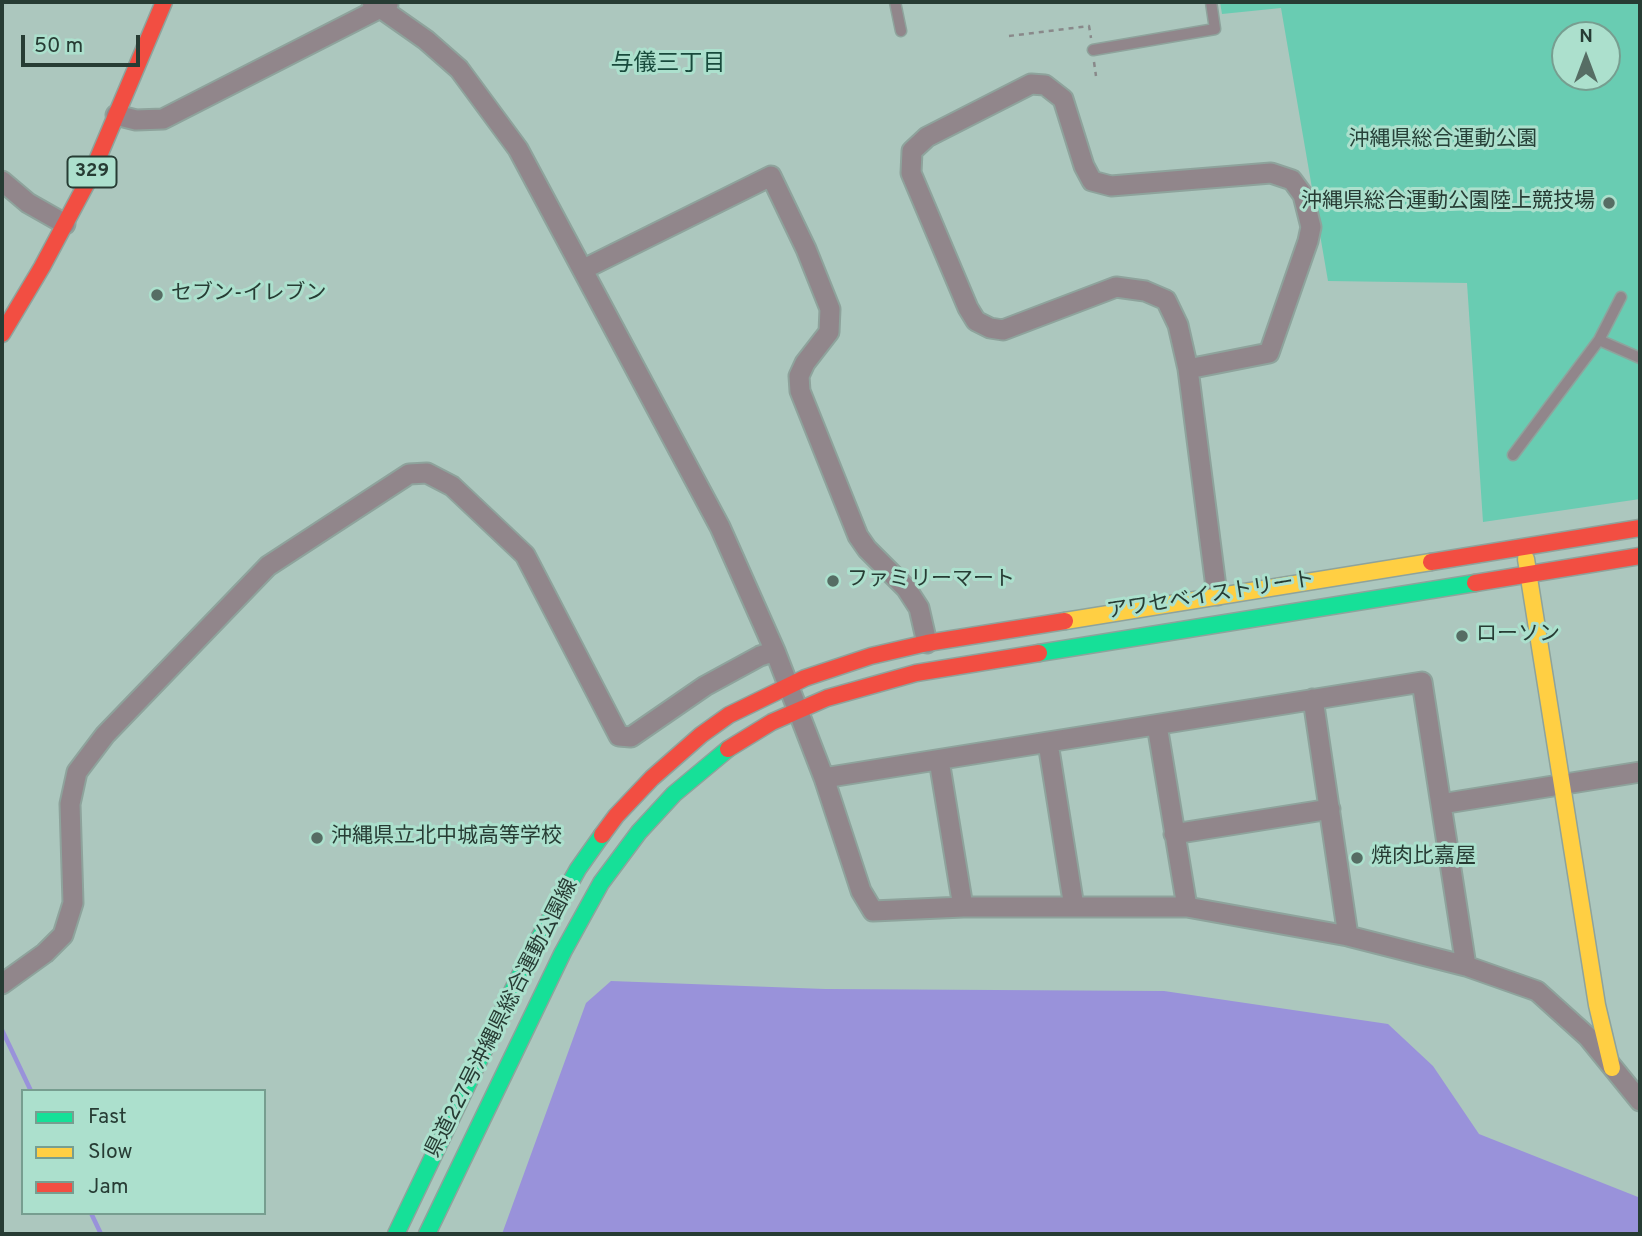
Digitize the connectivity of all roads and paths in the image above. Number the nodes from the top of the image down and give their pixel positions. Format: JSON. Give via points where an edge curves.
{"nodes":[{"id":1,"x":164,"y":2,"type":"edge"},
{"id":2,"x":895,"y":2,"type":"edge"},
{"id":3,"x":1211,"y":2,"type":"edge"},
{"id":4,"x":381,"y":4,"type":"edge"},
{"id":5,"x":901,"y":31,"type":"dead end"},
{"id":6,"x":1009,"y":36,"type":"dead end"},
{"id":7,"x":1093,"y":50,"type":"junction"},
{"id":8,"x":1096,"y":76,"type":"dead end"},
{"id":9,"x":116,"y":115,"type":"junction"},
{"id":10,"x":2,"y":181,"type":"edge"},
{"id":11,"x":65,"y":224,"type":"junction"},
{"id":12,"x":584,"y":269,"type":"junction"},
{"id":13,"x":1621,"y":297,"type":"dead end"},
{"id":14,"x":2,"y":334,"type":"edge"},
{"id":15,"x":1599,"y":340,"type":"junction"},
{"id":16,"x":1640,"y":358,"type":"edge"},
{"id":17,"x":1188,"y":369,"type":"junction"},
{"id":18,"x":1513,"y":455,"type":"dead end"},
{"id":19,"x":1640,"y":528,"type":"edge"},
{"id":20,"x":1525,"y":547,"type":"junction"},
{"id":21,"x":1640,"y":556,"type":"edge"},
{"id":22,"x":1529,"y":574,"type":"junction"},
{"id":23,"x":1217,"y":595,"type":"junction"},
{"id":24,"x":927,"y":643,"type":"junction"},
{"id":25,"x":775,"y":651,"type":"junction"},
{"id":26,"x":787,"y":685,"type":"junction"},
{"id":27,"x":1313,"y":699,"type":"junction"},
{"id":28,"x":797,"y":710,"type":"junction"},
{"id":29,"x":1157,"y":725,"type":"junction"},
{"id":30,"x":1048,"y":743,"type":"junction"},
{"id":31,"x":939,"y":760,"type":"junction"},
{"id":32,"x":1640,"y":772,"type":"edge"},
{"id":33,"x":824,"y":778,"type":"junction"},
{"id":34,"x":1563,"y":784,"type":"junction"},
{"id":35,"x":1441,"y":804,"type":"junction"},
{"id":36,"x":1330,"y":809,"type":"junction"},
{"id":37,"x":1174,"y":834,"type":"junction"},
{"id":38,"x":963,"y":906,"type":"junction"},
{"id":39,"x":1074,"y":906,"type":"junction"},
{"id":40,"x":1187,"y":907,"type":"junction"},
{"id":41,"x":1348,"y":936,"type":"junction"},
{"id":42,"x":1466,"y":966,"type":"junction"},
{"id":43,"x":2,"y":983,"type":"edge"},
{"id":44,"x":1597,"y":1005,"type":"junction"},
{"id":45,"x":1565,"y":1016,"type":"junction"},
{"id":46,"x":1612,"y":1068,"type":"junction"},
{"id":47,"x":1640,"y":1101,"type":"edge"},
{"id":48,"x":396,"y":1234,"type":"edge"},
{"id":49,"x":427,"y":1234,"type":"edge"}],
"edges":[{"from":1,"to":9,"type":"main road","number":"329"},
{"from":2,"to":5,"type":"lane"},
{"from":3,"to":7,"type":"lane","via":[[1215,29]]},
{"from":4,"to":9,"type":"street","via":[[163,119]]},
{"from":4,"to":12,"type":"street","via":[[459,69],[518,149]]},
{"from":6,"to":7,"type":"path","via":[[1089,26]]},
{"from":7,"to":8,"type":"path"},
{"from":9,"to":11,"type":"main road","number":"329"},
{"from":10,"to":11,"type":"street","via":[[27,203]]},
{"from":11,"to":14,"type":"main road","number":"329"},
{"from":12,"to":24,"type":"street","via":[[771,176],[830,309],[829,332],[805,363],[799,376],[800,391],[858,536],[919,608]]},
{"from":12,"to":25,"type":"street","via":[[720,527]]},
{"from":13,"to":15,"type":"lane"},
{"from":15,"to":16,"type":"lane"},
{"from":15,"to":18,"type":"lane"},
{"from":17,"to":17,"type":"street","via":[[1269,353],[1311,227],[1303,195],[1292,180],[1271,173],[1111,186],[1091,181],[1063,99],[1045,85],[1031,84],[927,137],[912,151],[911,173],[976,321],[1003,331],[1116,286],[1145,291],[1166,300],[1178,326]]},
{"from":17,"to":23,"type":"street"},
{"from":19,"to":20,"type":"main road","name":"アワセベイストリート"},
{"from":20,"to":22,"type":"main road"},
{"from":20,"to":23,"type":"main road","name":"アワセベイストリート"},
{"from":21,"to":22,"type":"main road","name":"アワセベイストリート"},
{"from":22,"to":28,"type":"main road","name":"アワセベイストリート","via":[[916,673],[855,688]]},
{"from":22,"to":34,"type":"main road"},
{"from":23,"to":24,"type":"main road","name":"アワセベイストリート"},
{"from":24,"to":26,"type":"main road","name":"アワセベイストリート"},
{"from":25,"to":26,"type":"street"},
{"from":25,"to":43,"type":"street","via":[[705,686],[631,737],[619,736],[525,555],[452,486],[427,473],[409,474],[268,566],[105,735],[77,772],[70,804],[73,903],[63,935]]},
{"from":26,"to":28,"type":"street"},
{"from":26,"to":48,"type":"main road","name":"県道227号沖縄県総合運動公園線","via":[[729,715],[668,763],[616,816],[578,869],[530,954]]},
{"from":27,"to":29,"type":"street"},
{"from":27,"to":35,"type":"street","via":[[1422,682]]},
{"from":27,"to":36,"type":"street"},
{"from":28,"to":33,"type":"street"},
{"from":28,"to":49,"type":"main road","name":"県道227号沖縄県総合運動公園線","via":[[747,736],[691,779],[639,832],[601,883]]},
{"from":29,"to":30,"type":"street"},
{"from":29,"to":37,"type":"street"},
{"from":30,"to":31,"type":"street"},
{"from":30,"to":39,"type":"street"},
{"from":31,"to":33,"type":"street"},
{"from":31,"to":38,"type":"street"},
{"from":32,"to":34,"type":"street"},
{"from":33,"to":38,"type":"street","via":[[861,891],[873,911]]},
{"from":34,"to":35,"type":"street"},
{"from":34,"to":44,"type":"main road"},
{"from":35,"to":42,"type":"street"},
{"from":36,"to":37,"type":"street"},
{"from":36,"to":41,"type":"street"},
{"from":37,"to":40,"type":"street"},
{"from":38,"to":39,"type":"street"},
{"from":39,"to":40,"type":"street"},
{"from":40,"to":41,"type":"street"},
{"from":41,"to":42,"type":"street"},
{"from":42,"to":45,"type":"street","via":[[1537,991]]},
{"from":44,"to":45,"type":"street","via":[[1579,1015]]},
{"from":44,"to":46,"type":"main road"},
{"from":45,"to":46,"type":"street"},
{"from":46,"to":47,"type":"street"}]}
